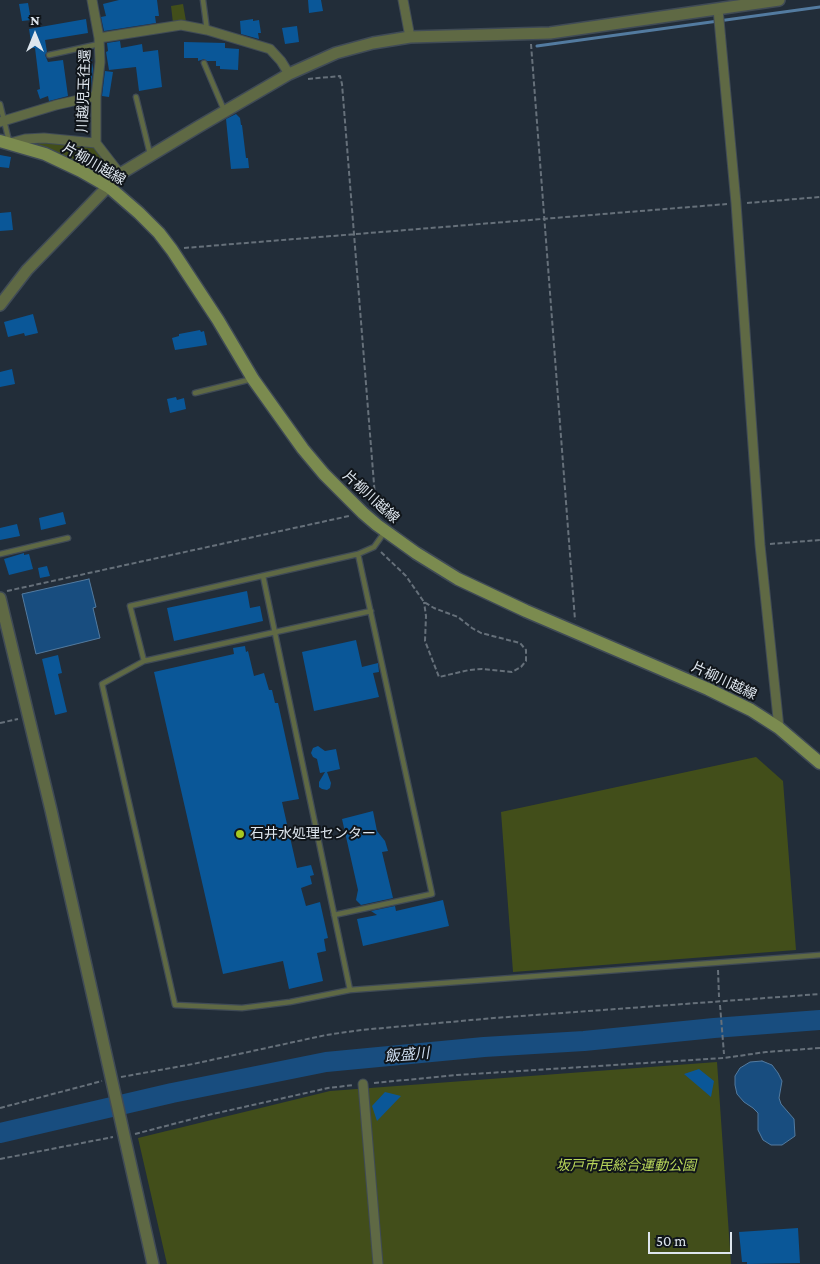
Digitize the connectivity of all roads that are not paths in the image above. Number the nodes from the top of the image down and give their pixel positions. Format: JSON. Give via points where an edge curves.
{"nodes":[{"id":1,"x":93,"y":0,"type":"edge"},
{"id":2,"x":203,"y":0,"type":"edge"},
{"id":3,"x":403,"y":0,"type":"edge"},
{"id":4,"x":779,"y":0,"type":"edge"},
{"id":5,"x":718,"y":9,"type":"junction"},
{"id":6,"x":207,"y":30,"type":"junction"},
{"id":7,"x":410,"y":37,"type":"junction"},
{"id":8,"x":99,"y":41,"type":"junction"},
{"id":9,"x":49,"y":55,"type":"dead end"},
{"id":10,"x":204,"y":63,"type":"dead end"},
{"id":11,"x":291,"y":73,"type":"junction"},
{"id":12,"x":96,"y":96,"type":"junction"},
{"id":13,"x":136,"y":97,"type":"dead end"},
{"id":14,"x":0,"y":104,"type":"edge"},
{"id":15,"x":225,"y":111,"type":"junction"},
{"id":16,"x":2,"y":121,"type":"edge"},
{"id":17,"x":5,"y":142,"type":"edge"},
{"id":18,"x":96,"y":143,"type":"junction"},
{"id":19,"x":151,"y":155,"type":"junction"},
{"id":20,"x":120,"y":174,"type":"junction"},
{"id":21,"x":109,"y":187,"type":"junction"},
{"id":22,"x":0,"y":305,"type":"edge"},
{"id":23,"x":253,"y":379,"type":"junction"},
{"id":24,"x":195,"y":393,"type":"dead end"},
{"id":25,"x":382,"y":528,"type":"junction"},
{"id":26,"x":68,"y":538,"type":"dead end"},
{"id":27,"x":0,"y":554,"type":"edge"},
{"id":28,"x":358,"y":554,"type":"junction"},
{"id":29,"x":263,"y":576,"type":"junction"},
{"id":30,"x":0,"y":598,"type":"edge"},
{"id":31,"x":371,"y":611,"type":"junction"},
{"id":32,"x":274,"y":632,"type":"junction"},
{"id":33,"x":144,"y":661,"type":"junction"},
{"id":34,"x":779,"y":728,"type":"junction"},
{"id":35,"x":820,"y":764,"type":"edge"},
{"id":36,"x":334,"y":915,"type":"junction"},
{"id":37,"x":820,"y":955,"type":"edge"},
{"id":38,"x":350,"y":990,"type":"junction"},
{"id":39,"x":363,"y":1084,"type":"road end"},
{"id":40,"x":153,"y":1264,"type":"edge"},
{"id":41,"x":378,"y":1264,"type":"edge"}],
"edges":[{"from":1,"to":8,"type":"street","name":"川越児玉往還"},
{"from":2,"to":6,"type":"lane"},
{"from":3,"to":7,"type":"street"},
{"from":4,"to":5,"type":"street"},
{"from":5,"to":7,"type":"street","via":[[550,33]]},
{"from":5,"to":34,"type":"street","via":[[736,204],[760,545]]},
{"from":6,"to":8,"type":"street","via":[[181,25]]},
{"from":6,"to":11,"type":"street","via":[[270,50]]},
{"from":7,"to":11,"type":"street","via":[[336,53]]},
{"from":8,"to":9,"type":"lane"},
{"from":8,"to":12,"type":"street","name":"川越児玉往還"},
{"from":10,"to":15,"type":"lane"},
{"from":11,"to":15,"type":"street"},
{"from":12,"to":16,"type":"street"},
{"from":12,"to":18,"type":"street","name":"川越児玉往還"},
{"from":13,"to":19,"type":"lane"},
{"from":14,"to":16,"type":"lane"},
{"from":15,"to":19,"type":"street"},
{"from":16,"to":17,"type":"lane"},
{"from":17,"to":18,"type":"street","via":[[44,138]]},
{"from":17,"to":21,"type":"main road","name":"片柳川越線","via":[[44,154]]},
{"from":18,"to":20,"type":"street","name":"川越児玉往還"},
{"from":19,"to":20,"type":"street"},
{"from":20,"to":21,"type":"street"},
{"from":21,"to":22,"type":"street","via":[[27,270]]},
{"from":21,"to":23,"type":"main road","name":"片柳川越線","via":[[139,213],[172,250]]},
{"from":23,"to":24,"type":"lane"},
{"from":23,"to":25,"type":"main road","name":"片柳川越線","via":[[324,474]]},
{"from":25,"to":28,"type":"lane","via":[[374,547]]},
{"from":25,"to":34,"type":"main road","name":"片柳川越線","via":[[458,579],[708,689],[752,710]]},
{"from":26,"to":27,"type":"lane"},
{"from":28,"to":29,"type":"lane"},
{"from":28,"to":31,"type":"lane"},
{"from":29,"to":32,"type":"lane"},
{"from":29,"to":33,"type":"lane","via":[[130,606]]},
{"from":30,"to":40,"type":"street"},
{"from":31,"to":32,"type":"lane"},
{"from":31,"to":36,"type":"lane","via":[[432,894]]},
{"from":32,"to":33,"type":"lane"},
{"from":32,"to":36,"type":"lane"},
{"from":33,"to":38,"type":"lane","via":[[102,684],[175,1005],[242,1008]]},
{"from":34,"to":35,"type":"main road","name":"片柳川越線"},
{"from":36,"to":38,"type":"lane"},
{"from":37,"to":38,"type":"lane"},
{"from":39,"to":41,"type":"street"}]}
